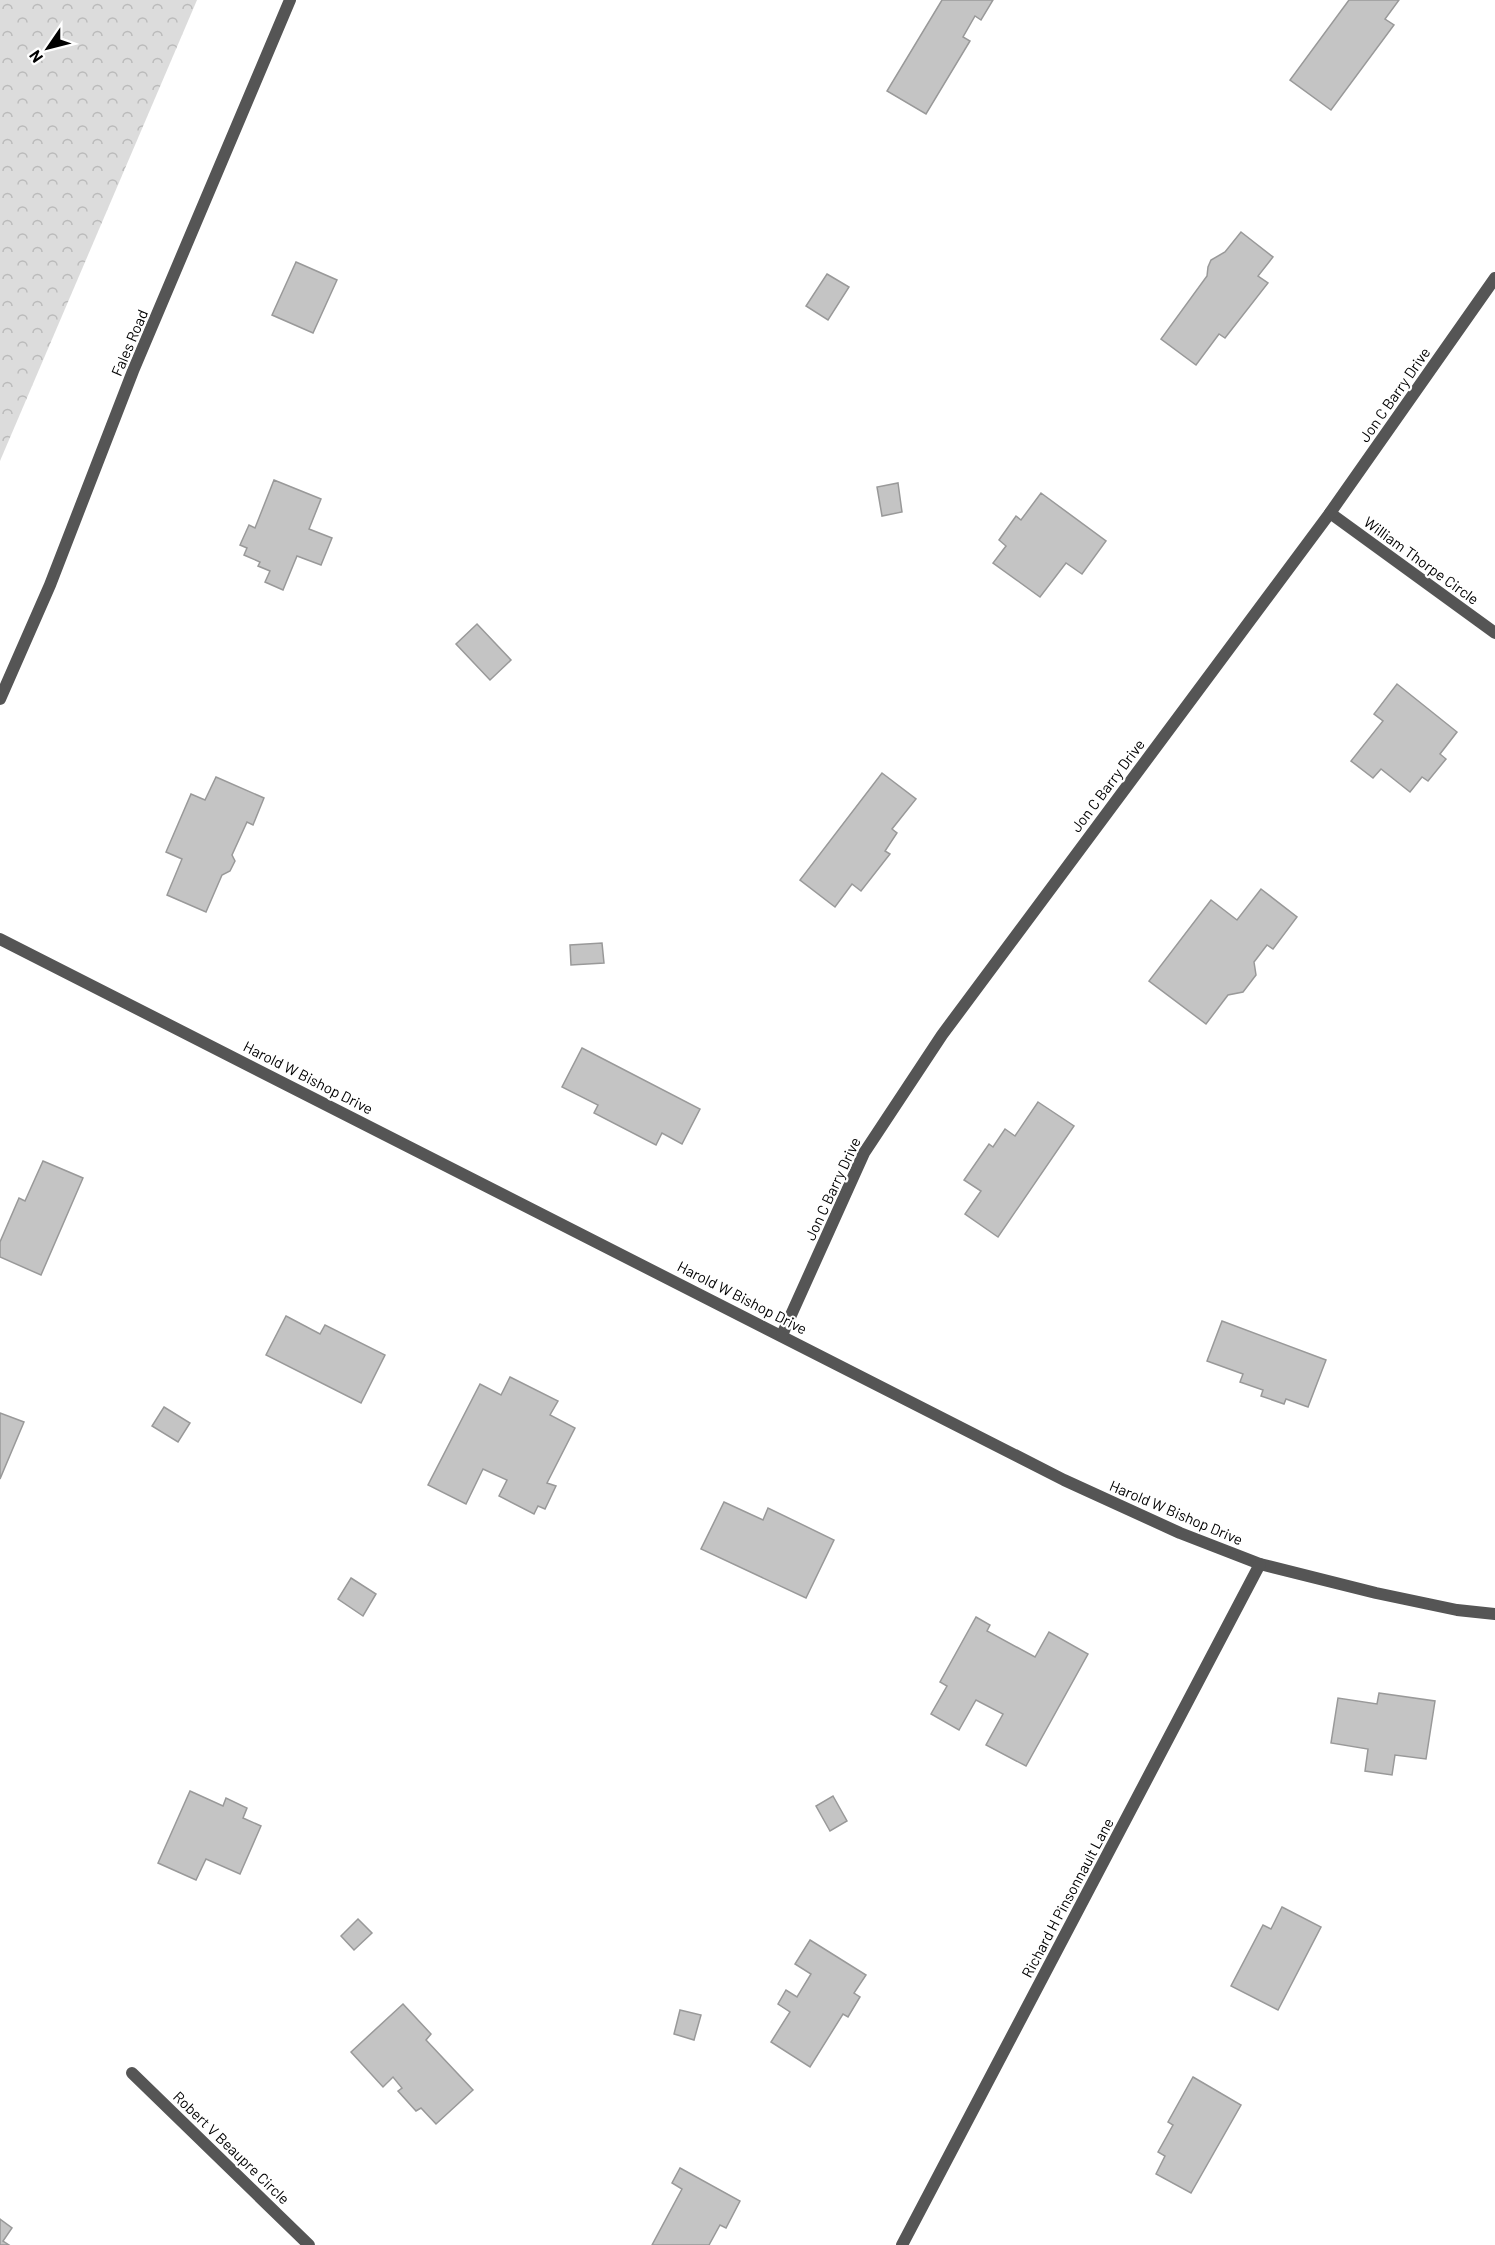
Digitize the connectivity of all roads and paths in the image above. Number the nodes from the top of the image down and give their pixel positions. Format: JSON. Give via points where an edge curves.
{"nodes":[{"id":1,"x":290,"y":0,"type":"edge"},
{"id":2,"x":1495,"y":278,"type":"edge"},
{"id":3,"x":1330,"y":513,"type":"junction"},
{"id":4,"x":1495,"y":633,"type":"edge"},
{"id":5,"x":0,"y":699,"type":"edge"},
{"id":6,"x":0,"y":939,"type":"edge"},
{"id":7,"x":782,"y":1335,"type":"junction"},
{"id":8,"x":1260,"y":1564,"type":"junction"},
{"id":9,"x":1495,"y":1614,"type":"edge"},
{"id":10,"x":132,"y":2073,"type":"dead end"},
{"id":11,"x":309,"y":2245,"type":"edge"},
{"id":12,"x":902,"y":2245,"type":"edge"}],
"edges":[{"from":1,"to":5,"type":"street","name":"Fales Road"},
{"from":2,"to":3,"type":"street","name":"Jon C Barry Drive"},
{"from":3,"to":4,"type":"street","name":"William Thorpe Circle"},
{"from":3,"to":7,"type":"street","name":"Jon C Barry Drive","via":[[902,1093],[864,1153]]},
{"from":6,"to":7,"type":"street","name":"Harold W Bishop Drive"},
{"from":7,"to":8,"type":"street","name":"Harold W Bishop Drive","via":[[1064,1480],[1180,1533]]},
{"from":8,"to":9,"type":"street","name":"Harold W Bishop Drive","via":[[1376,1593]]},
{"from":8,"to":12,"type":"street","name":"Richard H Pinsonnault Lane"},
{"from":10,"to":11,"type":"street","name":"Robert V Beaupre Circle"}]}
